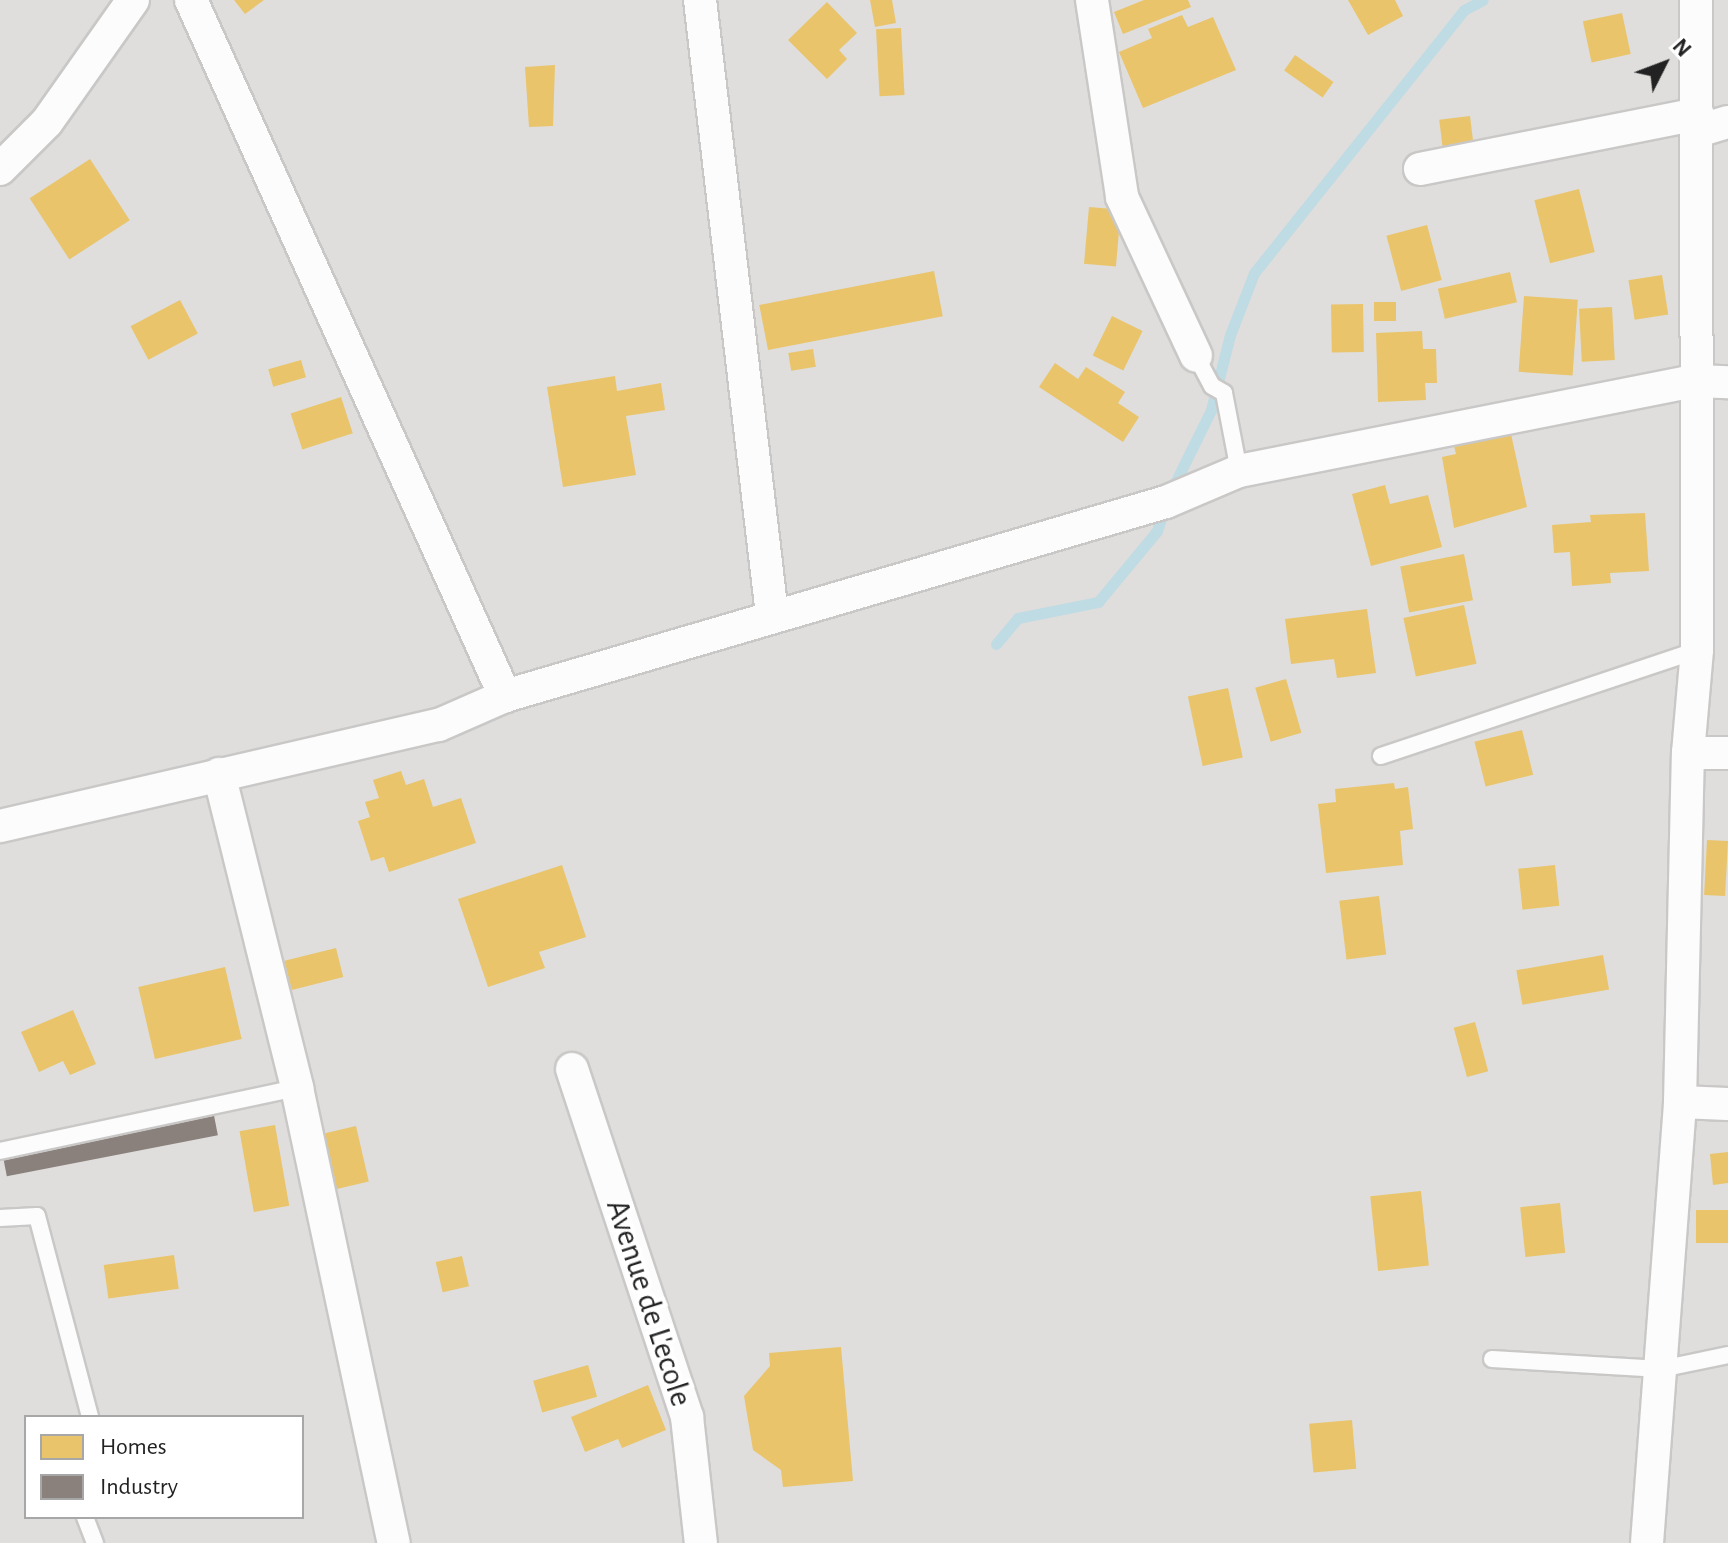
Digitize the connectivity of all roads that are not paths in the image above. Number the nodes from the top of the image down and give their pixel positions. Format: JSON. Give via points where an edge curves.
{"nodes":[{"id":1,"x":133,"y":0,"type":"edge"},
{"id":2,"x":191,"y":0,"type":"edge"},
{"id":3,"x":700,"y":0,"type":"edge"},
{"id":4,"x":1092,"y":0,"type":"edge"},
{"id":5,"x":1696,"y":0,"type":"edge"},
{"id":6,"x":1708,"y":122,"type":"edge"},
{"id":7,"x":0,"y":169,"type":"edge"},
{"id":8,"x":1420,"y":169,"type":"dead end"},
{"id":9,"x":1196,"y":356,"type":"joint"},
{"id":10,"x":1695,"y":381,"type":"junction"},
{"id":11,"x":1728,"y":382,"type":"edge"},
{"id":12,"x":1239,"y":471,"type":"junction"},
{"id":13,"x":772,"y":615,"type":"junction"},
{"id":14,"x":1697,"y":650,"type":"junction"},
{"id":15,"x":505,"y":696,"type":"junction"},
{"id":16,"x":1688,"y":753,"type":"junction"},
{"id":17,"x":1728,"y":753,"type":"edge"},
{"id":18,"x":1381,"y":756,"type":"dead end"},
{"id":19,"x":219,"y":774,"type":"junction"},
{"id":20,"x":0,"y":826,"type":"edge"},
{"id":21,"x":572,"y":1069,"type":"dead end"},
{"id":22,"x":297,"y":1088,"type":"junction"},
{"id":23,"x":1680,"y":1102,"type":"junction"},
{"id":24,"x":1728,"y":1104,"type":"edge"},
{"id":25,"x":0,"y":1151,"type":"edge"},
{"id":26,"x":0,"y":1218,"type":"edge"},
{"id":27,"x":1728,"y":1355,"type":"edge"},
{"id":28,"x":1492,"y":1359,"type":"dead end"},
{"id":29,"x":1661,"y":1369,"type":"junction"},
{"id":30,"x":89,"y":1415,"type":"edge"},
{"id":31,"x":86,"y":1519,"type":"edge"},
{"id":32,"x":95,"y":1543,"type":"edge"},
{"id":33,"x":394,"y":1543,"type":"edge"},
{"id":34,"x":701,"y":1543,"type":"edge"},
{"id":35,"x":1647,"y":1543,"type":"edge"}],
"edges":[{"from":1,"to":7,"type":"street","via":[[47,122]]},
{"from":2,"to":15,"type":"street"},
{"from":3,"to":13,"type":"street"},
{"from":4,"to":9,"type":"street","via":[[1122,197]]},
{"from":5,"to":6,"type":"street"},
{"from":6,"to":8,"type":"street"},
{"from":6,"to":10,"type":"street"},
{"from":9,"to":12,"type":"lane","via":[[1218,389]]},
{"from":10,"to":11,"type":"street"},
{"from":10,"to":12,"type":"street"},
{"from":10,"to":14,"type":"street"},
{"from":12,"to":13,"type":"street","via":[[1166,502]]},
{"from":13,"to":15,"type":"street"},
{"from":14,"to":16,"type":"street"},
{"from":14,"to":18,"type":"lane"},
{"from":15,"to":19,"type":"street","via":[[439,725]]},
{"from":16,"to":17,"type":"street"},
{"from":16,"to":23,"type":"street"},
{"from":19,"to":20,"type":"street"},
{"from":19,"to":22,"type":"street"},
{"from":21,"to":34,"type":"street","name":"Avenue de L'ecole","via":[[687,1417]]},
{"from":22,"to":25,"type":"lane"},
{"from":22,"to":33,"type":"street"},
{"from":23,"to":24,"type":"street"},
{"from":23,"to":29,"type":"street"},
{"from":26,"to":30,"type":"lane","via":[[37,1216]]},
{"from":27,"to":29,"type":"lane"},
{"from":28,"to":29,"type":"lane"},
{"from":29,"to":35,"type":"street"},
{"from":31,"to":32,"type":"lane"}]}
